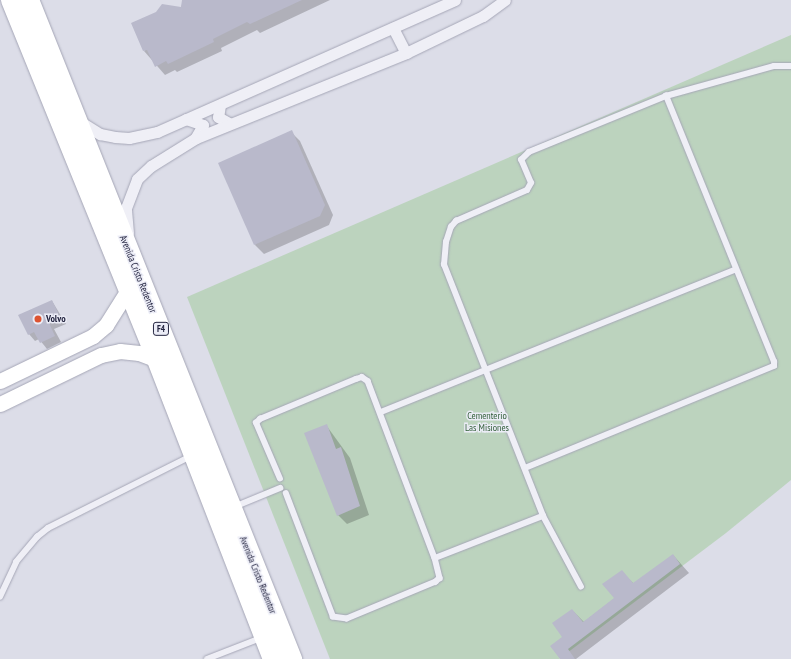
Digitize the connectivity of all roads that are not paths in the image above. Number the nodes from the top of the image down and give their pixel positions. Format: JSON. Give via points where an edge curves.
{"nodes":[{"id":1,"x":11,"y":0,"type":"edge"},
{"id":2,"x":29,"y":0,"type":"edge"},
{"id":3,"x":456,"y":0,"type":"edge"},
{"id":4,"x":504,"y":0,"type":"edge"},
{"id":5,"x":394,"y":28,"type":"junction"},
{"id":6,"x":406,"y":53,"type":"junction"},
{"id":7,"x":791,"y":66,"type":"edge"},
{"id":8,"x":666,"y":96,"type":"junction"},
{"id":9,"x":220,"y":105,"type":"junction"},
{"id":10,"x":76,"y":118,"type":"junction"},
{"id":11,"x":186,"y":119,"type":"junction"},
{"id":12,"x":229,"y":123,"type":"junction"},
{"id":13,"x":196,"y":138,"type":"junction"},
{"id":14,"x":128,"y":248,"type":"junction"},
{"id":15,"x":735,"y":270,"type":"junction"},
{"id":16,"x":128,"y":290,"type":"junction"},
{"id":17,"x":93,"y":336,"type":"junction"},
{"id":18,"x":101,"y":355,"type":"junction"},
{"id":19,"x":157,"y":360,"type":"junction"},
{"id":20,"x":485,"y":370,"type":"junction"},
{"id":21,"x":0,"y":381,"type":"edge"},
{"id":22,"x":0,"y":404,"type":"edge"},
{"id":23,"x":381,"y":412,"type":"junction"},
{"id":24,"x":194,"y":455,"type":"junction"},
{"id":25,"x":525,"y":468,"type":"junction"},
{"id":26,"x":280,"y":479,"type":"dead end"},
{"id":27,"x":280,"y":488,"type":"dead end"},
{"id":28,"x":286,"y":494,"type":"dead end"},
{"id":29,"x":232,"y":508,"type":"junction"},
{"id":30,"x":543,"y":516,"type":"junction"},
{"id":31,"x":435,"y":558,"type":"junction"},
{"id":32,"x":581,"y":587,"type":"dead end"},
{"id":33,"x":0,"y":597,"type":"edge"},
{"id":34,"x":264,"y":636,"type":"junction"},
{"id":35,"x":207,"y":659,"type":"edge"},
{"id":36,"x":274,"y":659,"type":"edge"},
{"id":37,"x":292,"y":659,"type":"edge"}],
"edges":[{"from":1,"to":16,"type":"highway","name":"Avenida Cristo Redentor","number":"F4"},
{"from":2,"to":10,"type":"highway","name":"Avenida Cristo Redentor","number":"F4"},
{"from":3,"to":5,"type":"street"},
{"from":4,"to":6,"type":"street","via":[[484,16]]},
{"from":5,"to":6,"type":"street"},
{"from":5,"to":9,"type":"street"},
{"from":6,"to":12,"type":"street"},
{"from":7,"to":8,"type":"lane","via":[[774,66]]},
{"from":8,"to":15,"type":"lane"},
{"from":8,"to":20,"type":"lane","via":[[524,155],[521,160],[531,183],[527,190],[456,221],[451,227],[446,242],[444,265]]},
{"from":9,"to":11,"type":"street"},
{"from":9,"to":12,"type":"street","via":[[218,117]]},
{"from":10,"to":11,"type":"street","via":[[100,134],[129,138],[157,132]]},
{"from":10,"to":14,"type":"highway","name":"Avenida Cristo Redentor","number":"F4"},
{"from":11,"to":13,"type":"street","via":[[203,125]]},
{"from":12,"to":13,"type":"street"},
{"from":13,"to":14,"type":"street","via":[[151,166],[137,179],[126,208]]},
{"from":14,"to":29,"type":"highway","name":"Avenida Cristo Redentor","number":"F4"},
{"from":15,"to":20,"type":"lane"},
{"from":15,"to":25,"type":"lane","via":[[774,362],[770,370]]},
{"from":16,"to":17,"type":"main road","via":[[106,325]]},
{"from":16,"to":19,"type":"highway","name":"Avenida Cristo Redentor","number":"F4"},
{"from":17,"to":18,"type":"main road"},
{"from":17,"to":21,"type":"main road"},
{"from":18,"to":19,"type":"main road","via":[[120,351],[139,353]]},
{"from":18,"to":22,"type":"main road"},
{"from":19,"to":24,"type":"highway","name":"Avenida Cristo Redentor","number":"F4"},
{"from":20,"to":23,"type":"lane"},
{"from":20,"to":25,"type":"lane"},
{"from":23,"to":26,"type":"lane","via":[[368,380],[362,377],[260,419],[256,423],[256,428]]},
{"from":23,"to":31,"type":"lane"},
{"from":24,"to":33,"type":"lane","via":[[48,528],[16,562]]},
{"from":24,"to":34,"type":"highway","name":"Avenida Cristo Redentor","number":"F4"},
{"from":25,"to":30,"type":"lane"},
{"from":27,"to":29,"type":"lane"},
{"from":28,"to":31,"type":"lane","via":[[333,618],[346,619],[436,582],[440,573]]},
{"from":29,"to":37,"type":"highway","name":"Avenida Cristo Redentor","number":"F4"},
{"from":30,"to":31,"type":"lane"},
{"from":30,"to":32,"type":"lane"},
{"from":34,"to":35,"type":"lane"},
{"from":34,"to":36,"type":"highway","name":"Avenida Cristo Redentor","number":"F4"}]}
